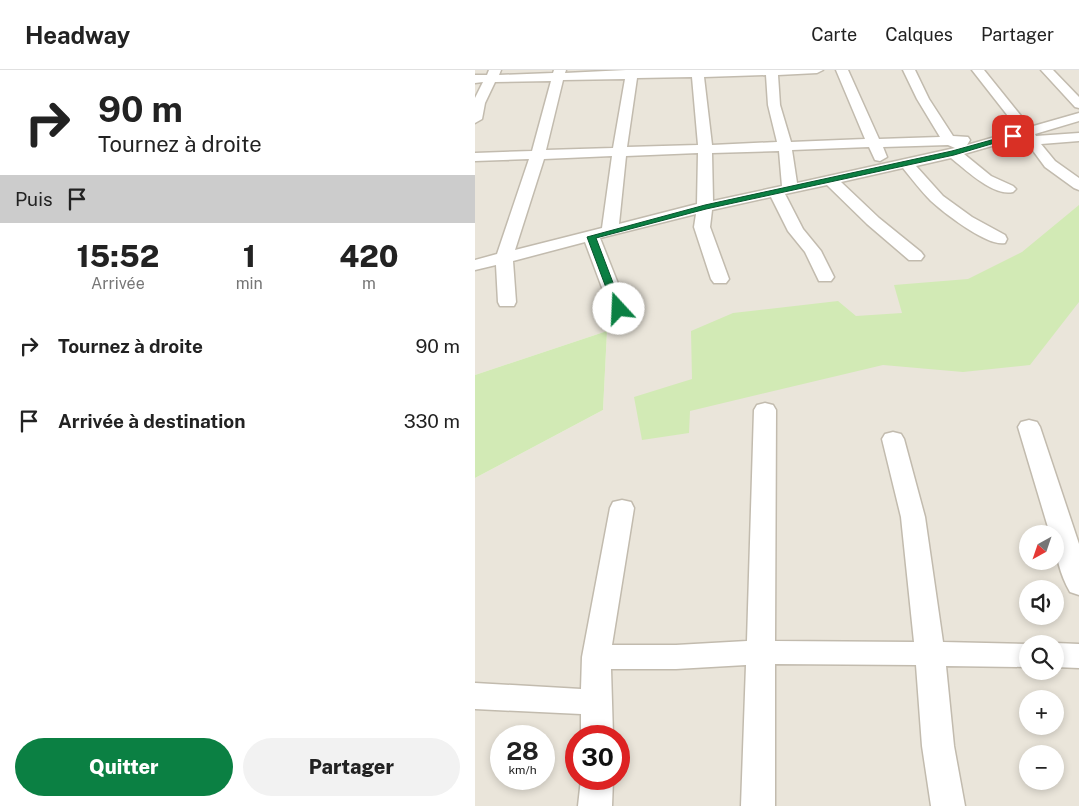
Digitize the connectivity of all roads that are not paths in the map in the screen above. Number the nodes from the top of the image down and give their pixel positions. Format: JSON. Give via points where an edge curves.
{"nodes":[{"id":1,"x":817,"y":70,"type":"edge"},
{"id":2,"x":842,"y":70,"type":"edge"},
{"id":3,"x":909,"y":70,"type":"edge"},
{"id":4,"x":978,"y":70,"type":"edge"},
{"id":5,"x":1047,"y":70,"type":"edge"},
{"id":6,"x":772,"y":71,"type":"edge"},
{"id":7,"x":632,"y":72,"type":"edge"},
{"id":8,"x":697,"y":72,"type":"edge"},
{"id":9,"x":559,"y":73,"type":"edge"},
{"id":10,"x":493,"y":74,"type":"edge"},
{"id":11,"x":475,"y":79,"type":"edge"},
{"id":12,"x":1079,"y":104,"type":"edge"},
{"id":13,"x":1079,"y":117,"type":"edge"},
{"id":14,"x":475,"y":119,"type":"edge"},
{"id":15,"x":1029,"y":136,"type":"junction"},
{"id":16,"x":1079,"y":137,"type":"edge"},
{"id":17,"x":875,"y":144,"type":"junction"},
{"id":18,"x":785,"y":146,"type":"junction"},
{"id":19,"x":705,"y":148,"type":"junction"},
{"id":20,"x":956,"y":148,"type":"junction"},
{"id":21,"x":619,"y":151,"type":"junction"},
{"id":22,"x":538,"y":154,"type":"junction"},
{"id":23,"x":475,"y":157,"type":"edge"},
{"id":24,"x":905,"y":162,"type":"junction"},
{"id":25,"x":883,"y":167,"type":"junction"},
{"id":26,"x":831,"y":180,"type":"junction"},
{"id":27,"x":1079,"y":186,"type":"edge"},
{"id":28,"x":1007,"y":189,"type":"dead end"},
{"id":29,"x":783,"y":191,"type":"junction"},
{"id":30,"x":705,"y":207,"type":"junction"},
{"id":31,"x":610,"y":232,"type":"junction"},
{"id":32,"x":591,"y":237,"type":"junction"},
{"id":33,"x":999,"y":239,"type":"dead end"},
{"id":34,"x":915,"y":256,"type":"dead end"},
{"id":35,"x":504,"y":258,"type":"junction"},
{"id":36,"x":475,"y":265,"type":"edge"},
{"id":37,"x":825,"y":277,"type":"dead end"},
{"id":38,"x":720,"y":278,"type":"dead end"},
{"id":39,"x":507,"y":302,"type":"dead end"},
{"id":40,"x":619,"y":309,"type":"dead end"},
{"id":41,"x":765,"y":410,"type":"dead end"},
{"id":42,"x":1029,"y":427,"type":"dead end"},
{"id":43,"x":893,"y":439,"type":"dead end"},
{"id":44,"x":622,"y":508,"type":"dead end"},
{"id":45,"x":1079,"y":585,"type":"edge"},
{"id":46,"x":762,"y":652,"type":"junction"},
{"id":47,"x":930,"y":654,"type":"junction"},
{"id":48,"x":1019,"y":655,"type":"edge"},
{"id":49,"x":1064,"y":656,"type":"edge"},
{"id":50,"x":1079,"y":656,"type":"edge"},
{"id":51,"x":596,"y":657,"type":"junction"},
{"id":52,"x":475,"y":696,"type":"edge"},
{"id":53,"x":595,"y":702,"type":"junction"},
{"id":54,"x":596,"y":725,"type":"edge"},
{"id":55,"x":596,"y":790,"type":"edge"},
{"id":56,"x":595,"y":806,"type":"edge"},
{"id":57,"x":758,"y":806,"type":"edge"},
{"id":58,"x":949,"y":806,"type":"edge"}],
"edges":[{"from":1,"to":6,"type":"street"},
{"from":2,"to":17,"type":"street"},
{"from":3,"to":20,"type":"street","via":[[923,100]]},
{"from":4,"to":15,"type":"street"},
{"from":5,"to":12,"type":"street"},
{"from":6,"to":8,"type":"street"},
{"from":6,"to":18,"type":"street","via":[[775,105]]},
{"from":7,"to":8,"type":"street"},
{"from":7,"to":9,"type":"street"},
{"from":7,"to":21,"type":"street"},
{"from":8,"to":19,"type":"street"},
{"from":9,"to":10,"type":"street"},
{"from":9,"to":22,"type":"street"},
{"from":10,"to":11,"type":"street"},
{"from":10,"to":14,"type":"street"},
{"from":13,"to":15,"type":"street"},
{"from":15,"to":16,"type":"street"},
{"from":15,"to":20,"type":"street"},
{"from":15,"to":27,"type":"street","via":[[1050,164]]},
{"from":17,"to":18,"type":"street"},
{"from":17,"to":20,"type":"street"},
{"from":17,"to":25,"type":"street"},
{"from":18,"to":19,"type":"street"},
{"from":18,"to":29,"type":"street"},
{"from":19,"to":21,"type":"street"},
{"from":19,"to":30,"type":"street"},
{"from":20,"to":24,"type":"street"},
{"from":20,"to":28,"type":"street","via":[[986,179]]},
{"from":21,"to":22,"type":"street"},
{"from":21,"to":31,"type":"street"},
{"from":22,"to":23,"type":"street"},
{"from":22,"to":35,"type":"street"},
{"from":24,"to":25,"type":"street"},
{"from":24,"to":33,"type":"street","via":[[944,204]]},
{"from":25,"to":26,"type":"street"},
{"from":26,"to":29,"type":"street"},
{"from":26,"to":34,"type":"street"},
{"from":29,"to":30,"type":"street"},
{"from":29,"to":37,"type":"street","via":[[797,231],[813,251]]},
{"from":30,"to":31,"type":"street"},
{"from":30,"to":38,"type":"street","via":[[703,235]]},
{"from":31,"to":32,"type":"street"},
{"from":32,"to":35,"type":"street"},
{"from":32,"to":40,"type":"street"},
{"from":35,"to":36,"type":"street"},
{"from":35,"to":39,"type":"street"},
{"from":41,"to":46,"type":"street"},
{"from":42,"to":45,"type":"street"},
{"from":43,"to":47,"type":"street","via":[[913,517]]},
{"from":44,"to":51,"type":"street"},
{"from":46,"to":47,"type":"street"},
{"from":46,"to":51,"type":"street"},
{"from":46,"to":57,"type":"street"},
{"from":47,"to":48,"type":"street"},
{"from":47,"to":58,"type":"street"},
{"from":49,"to":50,"type":"street"},
{"from":51,"to":53,"type":"street"},
{"from":52,"to":53,"type":"street"},
{"from":53,"to":54,"type":"street"},
{"from":55,"to":56,"type":"street"}]}
